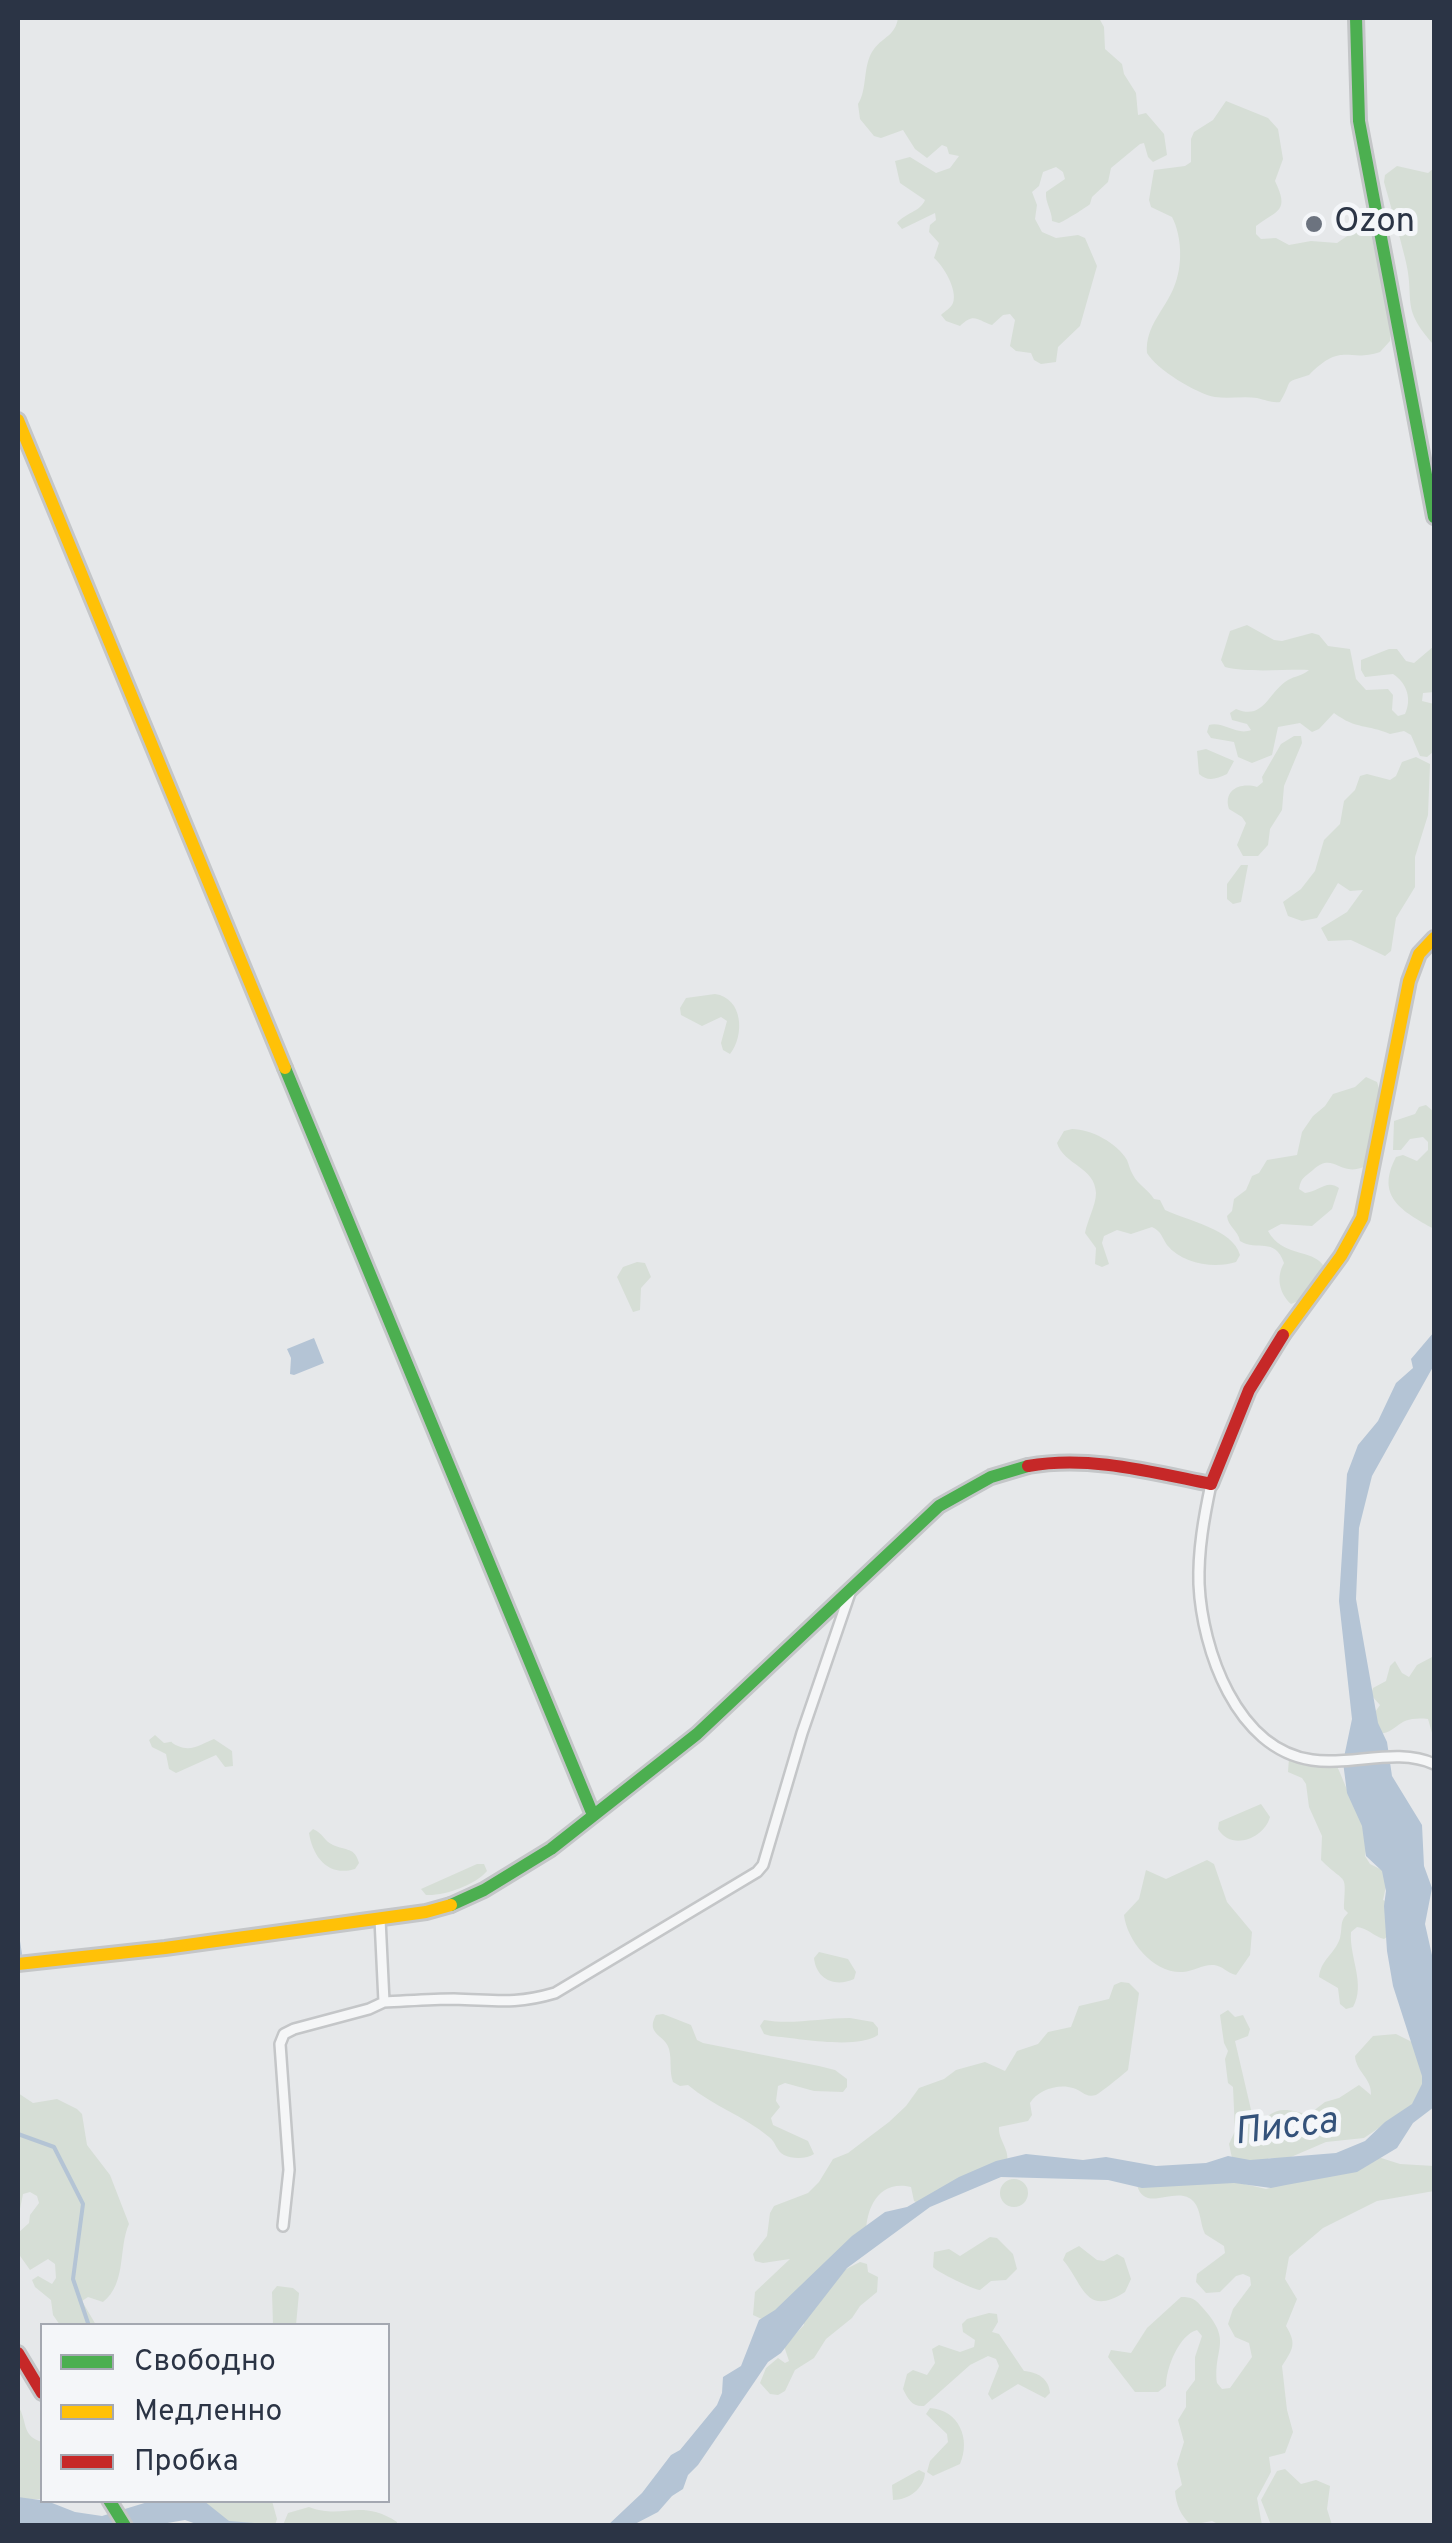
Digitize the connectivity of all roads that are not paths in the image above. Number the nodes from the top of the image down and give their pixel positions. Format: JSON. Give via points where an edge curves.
{"nodes":[{"id":1,"x":1356,"y":18,"type":"edge"},
{"id":2,"x":18,"y":420,"type":"edge"},
{"id":3,"x":1434,"y":517,"type":"edge"},
{"id":4,"x":1432,"y":940,"type":"edge"},
{"id":5,"x":1211,"y":1484,"type":"junction"},
{"id":6,"x":851,"y":1590,"type":"junction"},
{"id":7,"x":1434,"y":1764,"type":"edge"},
{"id":8,"x":593,"y":1815,"type":"junction"},
{"id":9,"x":380,"y":1919,"type":"junction"},
{"id":10,"x":18,"y":1964,"type":"edge"},
{"id":11,"x":384,"y":2002,"type":"junction"},
{"id":12,"x":282,"y":2226,"type":"dead end"},
{"id":13,"x":18,"y":2353,"type":"edge"},
{"id":14,"x":40,"y":2390,"type":"edge"},
{"id":15,"x":112,"y":2503,"type":"edge"},
{"id":16,"x":126,"y":2526,"type":"edge"}],
"edges":[{"from":1,"to":3,"type":"main road","via":[[1359,122]]},
{"from":2,"to":8,"type":"main road"},
{"from":4,"to":5,"type":"main road","via":[[1409,981],[1362,1218],[1264,1364]]},
{"from":5,"to":6,"type":"main road","via":[[1074,1462],[1007,1471],[939,1506]]},
{"from":5,"to":7,"type":"street","via":[[1201,1607],[1213,1657],[1237,1706],[1288,1754]]},
{"from":6,"to":8,"type":"main road","via":[[697,1734]]},
{"from":6,"to":11,"type":"street","via":[[758,1872],[555,1992],[502,2003]]},
{"from":8,"to":9,"type":"main road","via":[[484,1890],[426,1912]]},
{"from":9,"to":10,"type":"main road"},
{"from":9,"to":11,"type":"street"},
{"from":11,"to":12,"type":"street","via":[[284,2034],[288,2170]]},
{"from":13,"to":14,"type":"main road"},
{"from":15,"to":16,"type":"main road"}]}
